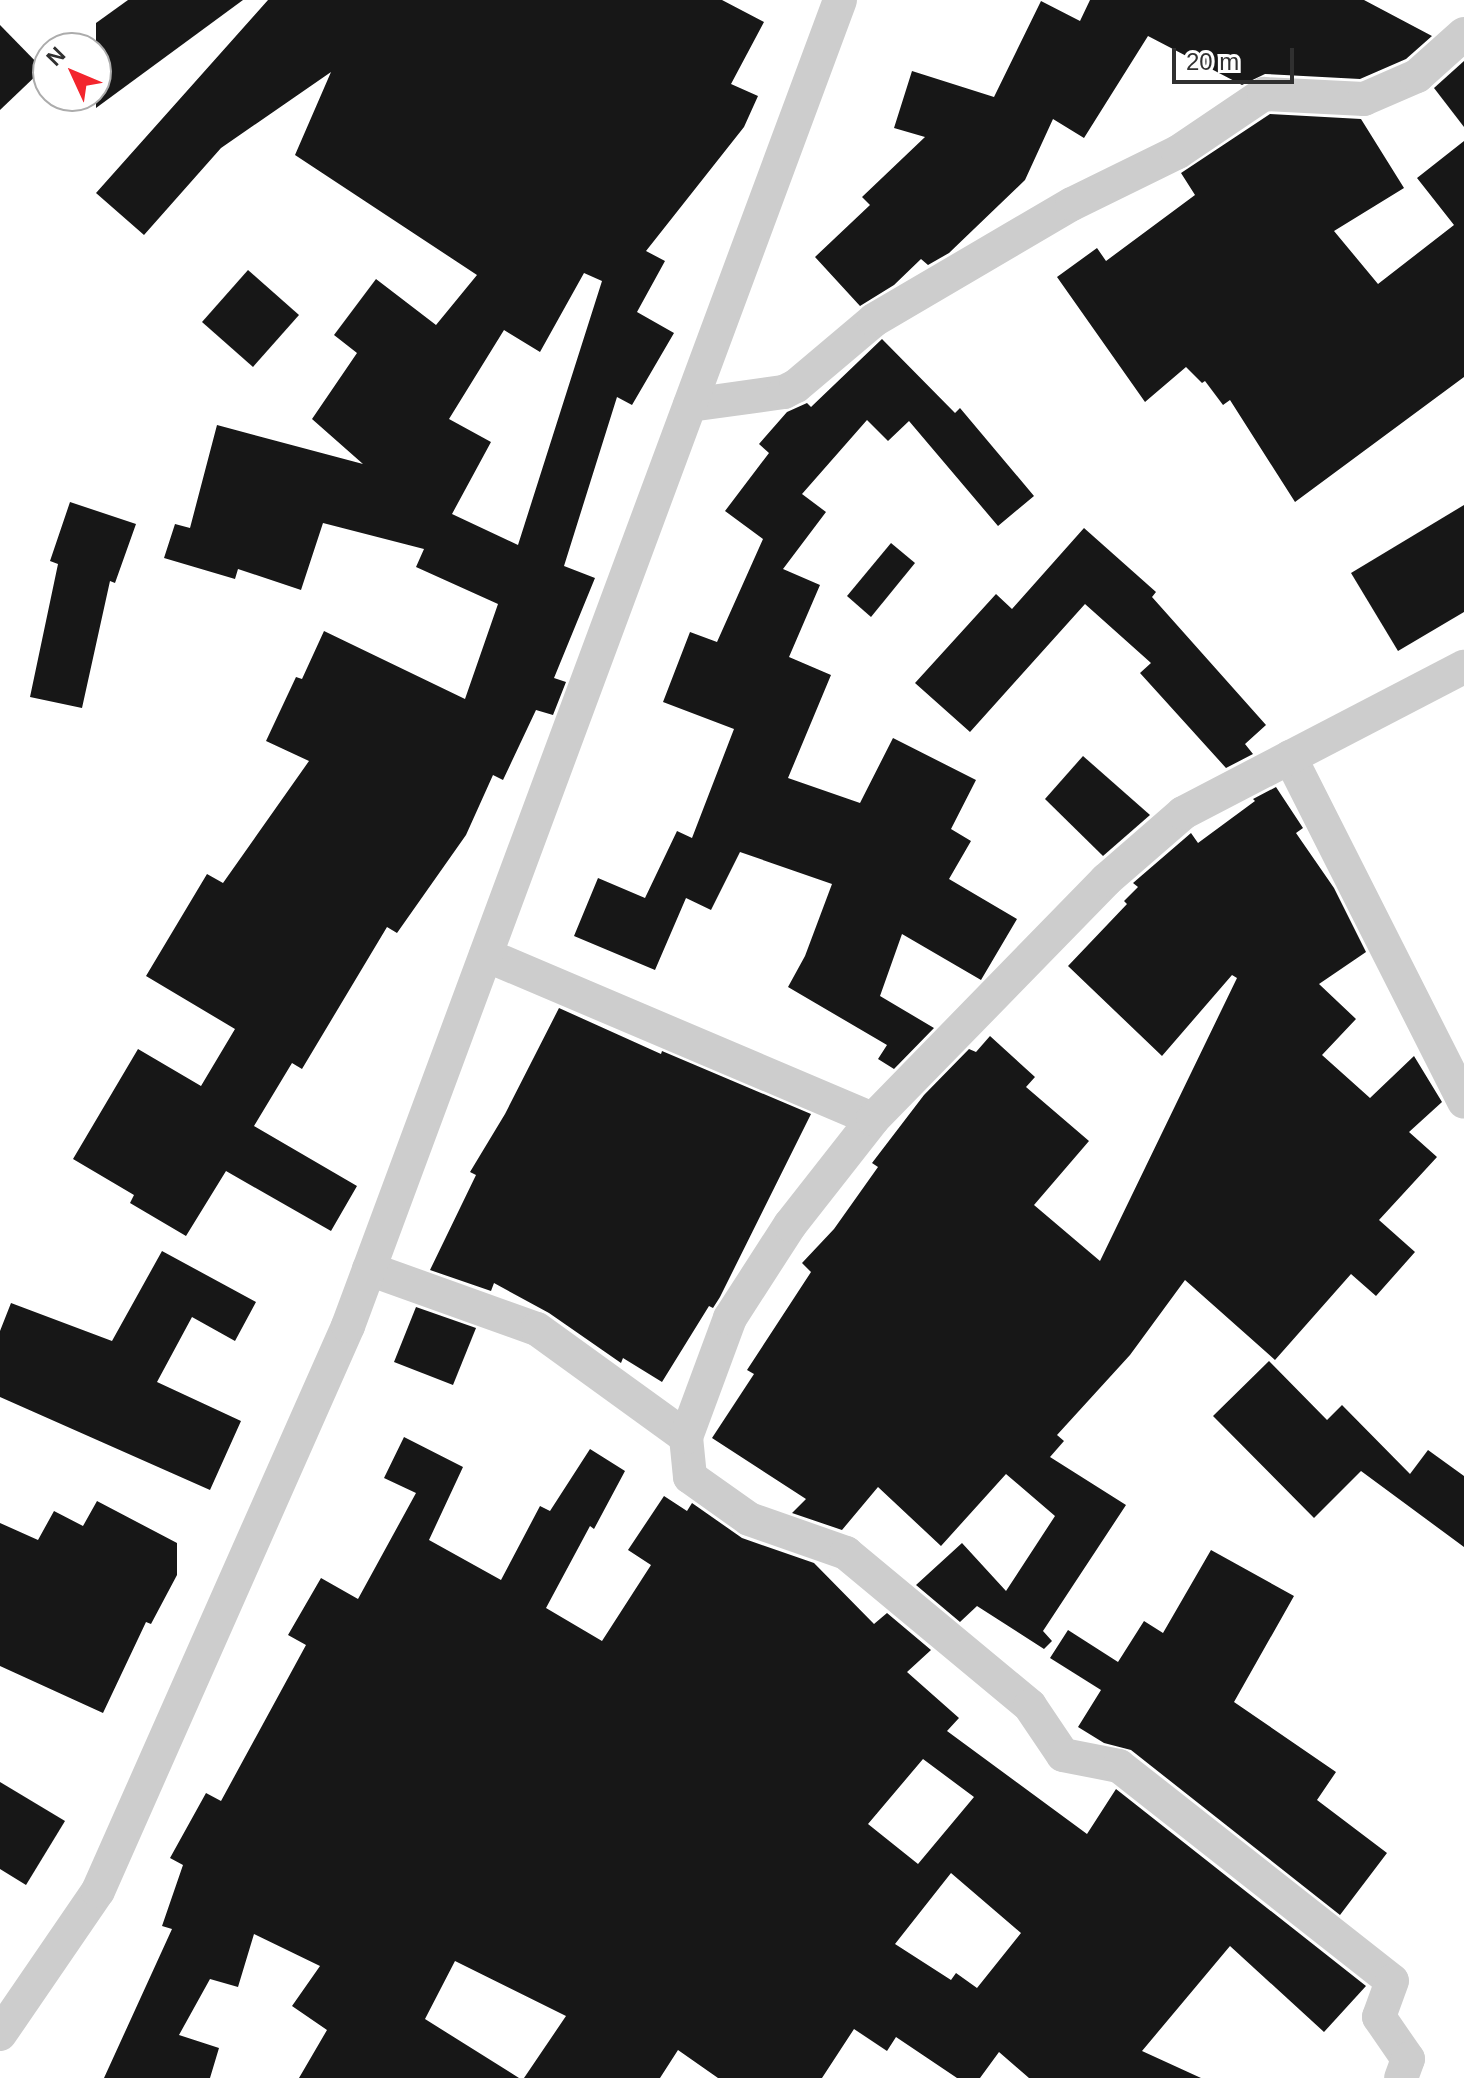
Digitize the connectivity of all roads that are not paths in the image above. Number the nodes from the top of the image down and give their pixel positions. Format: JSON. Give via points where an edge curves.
{"nodes":[{"id":1,"x":840,"y":0,"type":"edge"},
{"id":2,"x":1464,"y":34,"type":"edge"},
{"id":3,"x":690,"y":405,"type":"junction"},
{"id":4,"x":1464,"y":667,"type":"edge"},
{"id":5,"x":1290,"y":757,"type":"junction"},
{"id":6,"x":486,"y":955,"type":"junction"},
{"id":7,"x":1464,"y":1102,"type":"edge"},
{"id":8,"x":873,"y":1119,"type":"junction"},
{"id":9,"x":369,"y":1269,"type":"junction"},
{"id":10,"x":686,"y":1437,"type":"junction"},
{"id":11,"x":0,"y":2034,"type":"edge"},
{"id":12,"x":1401,"y":2078,"type":"edge"}],
"edges":[{"from":1,"to":3,"type":"street"},
{"from":2,"to":3,"type":"street","via":[[1417,76],[1364,99],[1264,94],[1178,152],[1072,204],[874,320],[796,386]]},
{"from":3,"to":6,"type":"street"},
{"from":4,"to":5,"type":"street"},
{"from":5,"to":7,"type":"street"},
{"from":5,"to":8,"type":"street","via":[[1183,813],[1117,870]]},
{"from":6,"to":8,"type":"street"},
{"from":6,"to":9,"type":"street"},
{"from":8,"to":10,"type":"street","via":[[790,1225],[730,1318]]},
{"from":9,"to":10,"type":"street","via":[[537,1329]]},
{"from":9,"to":11,"type":"street","via":[[98,1891]]},
{"from":10,"to":12,"type":"street","via":[[690,1477],[749,1519],[846,1553],[1030,1706],[1063,1755],[1119,1766],[1392,1981],[1379,2017],[1408,2059]]}]}
